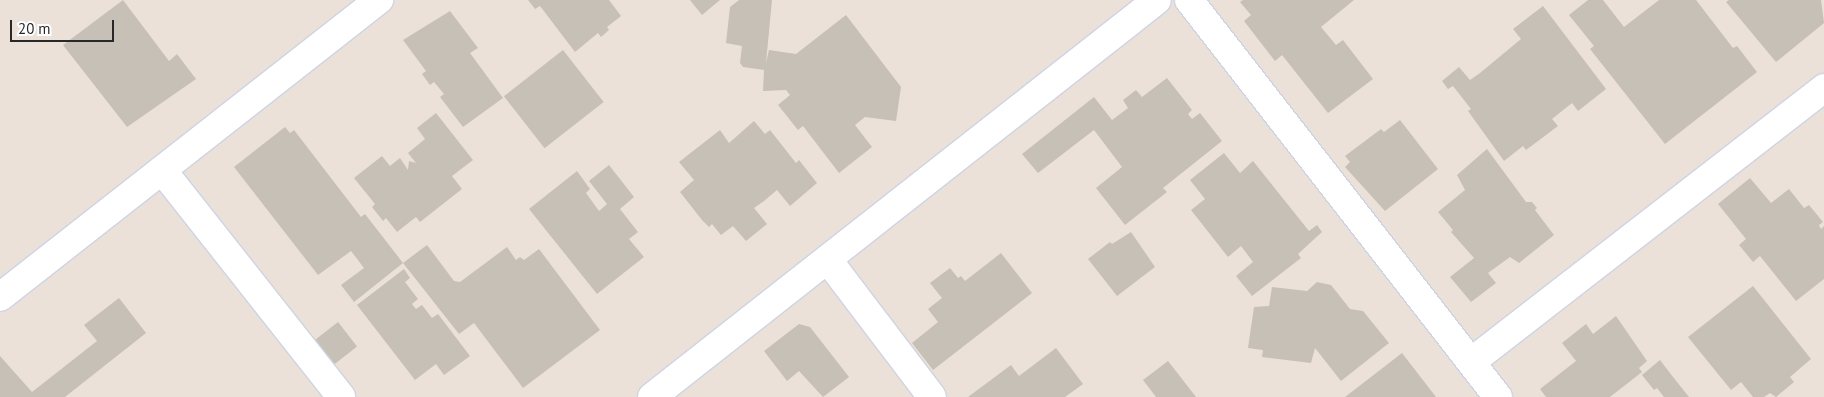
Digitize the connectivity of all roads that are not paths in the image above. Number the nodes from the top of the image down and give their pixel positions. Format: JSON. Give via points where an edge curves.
{"nodes":[{"id":1,"x":380,"y":0,"type":"edge"},
{"id":2,"x":1157,"y":0,"type":"edge"},
{"id":3,"x":1189,"y":0,"type":"edge"},
{"id":4,"x":1824,"y":88,"type":"edge"},
{"id":5,"x":162,"y":170,"type":"junction"},
{"id":6,"x":828,"y":260,"type":"junction"},
{"id":7,"x":0,"y":297,"type":"edge"},
{"id":8,"x":1471,"y":362,"type":"junction"},
{"id":9,"x":341,"y":397,"type":"edge"},
{"id":10,"x":652,"y":397,"type":"edge"},
{"id":11,"x":932,"y":397,"type":"edge"},
{"id":12,"x":1498,"y":397,"type":"edge"}],
"edges":[{"from":1,"to":5,"type":"street"},
{"from":2,"to":6,"type":"street"},
{"from":3,"to":8,"type":"street"},
{"from":4,"to":8,"type":"street"},
{"from":5,"to":7,"type":"street"},
{"from":5,"to":9,"type":"street"},
{"from":6,"to":10,"type":"street"},
{"from":6,"to":11,"type":"street"},
{"from":8,"to":12,"type":"street"}]}
